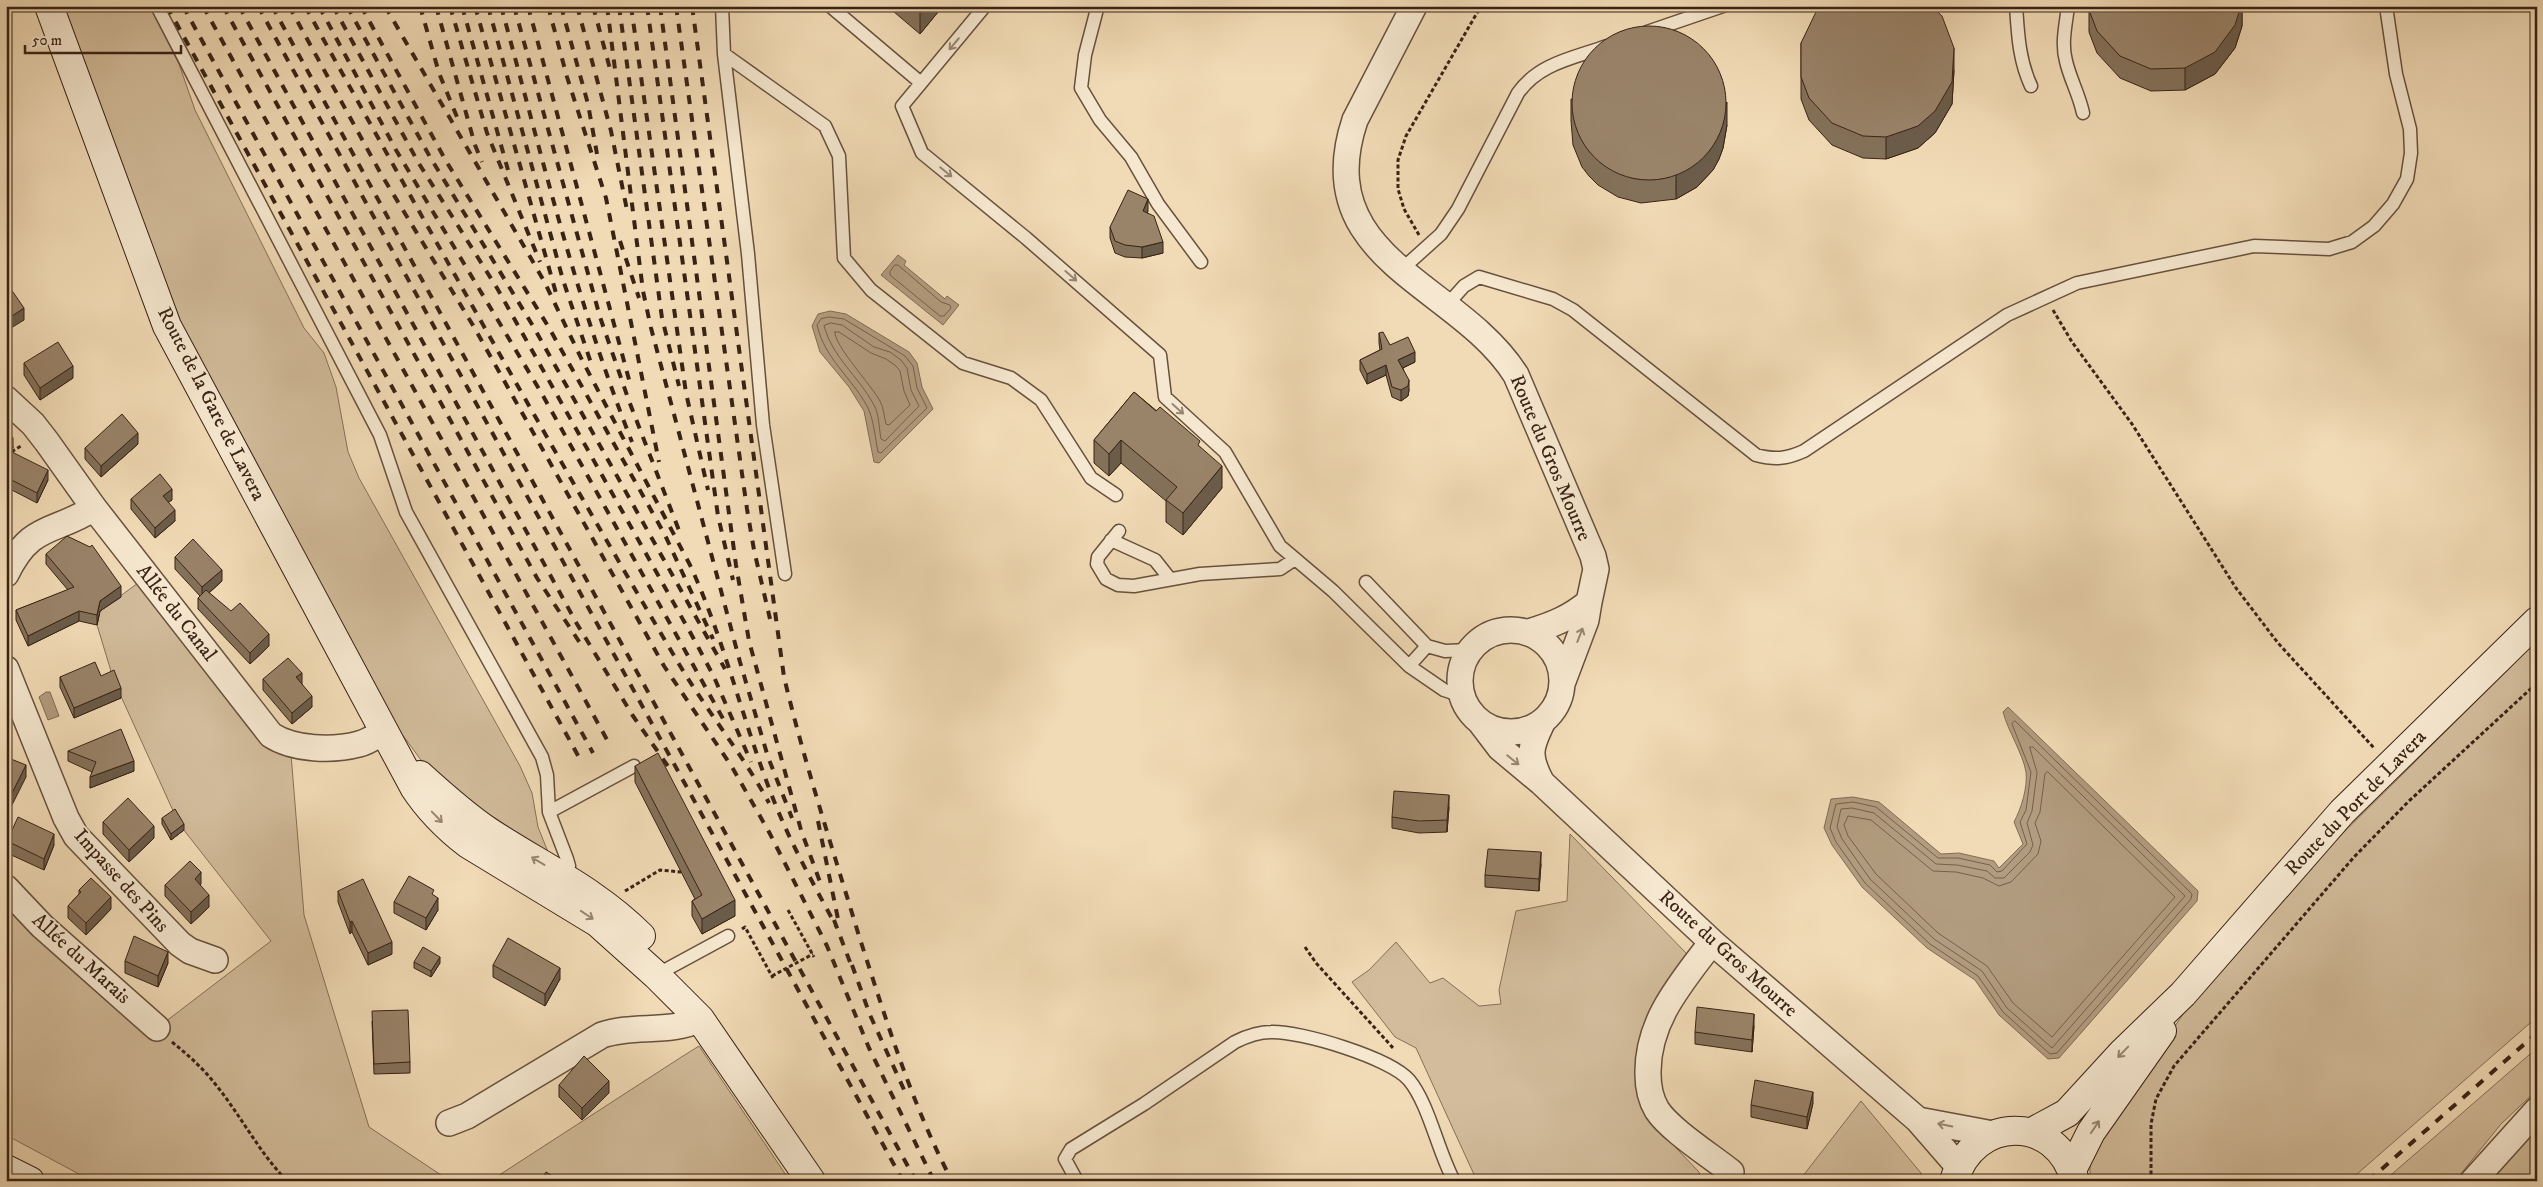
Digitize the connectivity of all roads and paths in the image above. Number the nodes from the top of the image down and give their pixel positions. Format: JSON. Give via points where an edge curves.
{"nodes":[{"id":1,"x":49,"y":6,"type":"edge"},
{"id":2,"x":157,"y":6,"type":"edge"},
{"id":3,"x":722,"y":6,"type":"edge"},
{"id":4,"x":830,"y":6,"type":"edge"},
{"id":5,"x":986,"y":6,"type":"edge"},
{"id":6,"x":1094,"y":6,"type":"edge"},
{"id":7,"x":1414,"y":6,"type":"edge"},
{"id":8,"x":1481,"y":6,"type":"edge"},
{"id":9,"x":1723,"y":6,"type":"edge"},
{"id":10,"x":2016,"y":6,"type":"edge"},
{"id":11,"x":2068,"y":6,"type":"edge"},
{"id":12,"x":2386,"y":6,"type":"edge"},
{"id":13,"x":1639,"y":36,"type":"edge"},
{"id":14,"x":1620,"y":42,"type":"edge"},
{"id":15,"x":724,"y":54,"type":"junction"},
{"id":16,"x":921,"y":84,"type":"junction"},
{"id":17,"x":2031,"y":86,"type":"dead end"},
{"id":18,"x":2083,"y":113,"type":"dead end"},
{"id":19,"x":1427,"y":247,"type":"junction"},
{"id":20,"x":1201,"y":262,"type":"dead end"},
{"id":21,"x":1401,"y":270,"type":"junction"},
{"id":22,"x":2047,"y":296,"type":"junction"},
{"id":23,"x":1446,"y":306,"type":"junction"},
{"id":24,"x":6,"y":399,"type":"edge"},
{"id":25,"x":1116,"y":495,"type":"dead end"},
{"id":26,"x":94,"y":508,"type":"junction"},
{"id":27,"x":1295,"y":559,"type":"junction"},
{"id":28,"x":6,"y":574,"type":"edge"},
{"id":29,"x":786,"y":574,"type":"dead end"},
{"id":30,"x":1170,"y":579,"type":"junction"},
{"id":31,"x":1366,"y":582,"type":"dead end"},
{"id":32,"x":1589,"y":602,"type":"junction"},
{"id":33,"x":2537,"y":621,"type":"edge"},
{"id":34,"x":1528,"y":632,"type":"junction"},
{"id":35,"x":1427,"y":646,"type":"junction"},
{"id":36,"x":1470,"y":650,"type":"junction"},
{"id":37,"x":1409,"y":666,"type":"junction"},
{"id":38,"x":6,"y":669,"type":"edge"},
{"id":39,"x":1562,"y":681,"type":"junction"},
{"id":40,"x":2537,"y":683,"type":"edge"},
{"id":41,"x":1462,"y":696,"type":"junction"},
{"id":42,"x":1543,"y":721,"type":"junction"},
{"id":43,"x":1481,"y":723,"type":"junction"},
{"id":44,"x":384,"y":731,"type":"junction"},
{"id":45,"x":2390,"y":765,"type":"junction"},
{"id":46,"x":634,"y":766,"type":"edge"},
{"id":47,"x":1542,"y":783,"type":"junction"},
{"id":48,"x":549,"y":812,"type":"junction"},
{"id":49,"x":681,"y":872,"type":"edge"},
{"id":50,"x":6,"y":888,"type":"edge"},
{"id":51,"x":561,"y":888,"type":"junction"},
{"id":52,"x":620,"y":895,"type":"dead end"},
{"id":53,"x":788,"y":910,"type":"dead end"},
{"id":54,"x":745,"y":927,"type":"dead end"},
{"id":55,"x":728,"y":936,"type":"dead end"},
{"id":56,"x":1712,"y":942,"type":"junction"},
{"id":57,"x":1305,"y":947,"type":"dead end"},
{"id":58,"x":215,"y":960,"type":"dead end"},
{"id":59,"x":662,"y":971,"type":"junction"},
{"id":60,"x":2183,"y":994,"type":"junction"},
{"id":61,"x":700,"y":1019,"type":"junction"},
{"id":62,"x":157,"y":1028,"type":"joint"},
{"id":63,"x":1410,"y":1081,"type":"junction"},
{"id":64,"x":2537,"y":1110,"type":"edge"},
{"id":65,"x":1918,"y":1120,"type":"junction"},
{"id":66,"x":449,"y":1123,"type":"dead end"},
{"id":67,"x":2032,"y":1132,"type":"junction"},
{"id":68,"x":1993,"y":1134,"type":"junction"},
{"id":69,"x":6,"y":1169,"type":"edge"},
{"id":70,"x":1731,"y":1172,"type":"dead end"},
{"id":71,"x":1956,"y":1174,"type":"edge"},
{"id":72,"x":2073,"y":1176,"type":"edge"},
{"id":73,"x":30,"y":1181,"type":"edge"},
{"id":74,"x":287,"y":1181,"type":"edge"},
{"id":75,"x":811,"y":1181,"type":"edge"},
{"id":76,"x":1077,"y":1181,"type":"edge"},
{"id":77,"x":1454,"y":1181,"type":"edge"},
{"id":78,"x":2151,"y":1181,"type":"edge"},
{"id":79,"x":2473,"y":1181,"type":"edge"}],
"edges":[{"from":1,"to":44,"type":"street","name":"Route de la Gare de Lavera","via":[[167,326]]},
{"from":2,"to":48,"type":"lane","via":[[380,435],[406,512],[542,757],[547,775]]},
{"from":3,"to":15,"type":"lane"},
{"from":4,"to":16,"type":"lane"},
{"from":5,"to":16,"type":"lane","one_way":true},
{"from":6,"to":20,"type":"lane","via":[[1097,9],[1080,88]]},
{"from":7,"to":21,"type":"street","name":"Route du Gros Mourre","via":[[1355,120],[1349,138],[1347,162],[1351,204],[1359,222],[1370,240]]},
{"from":8,"to":19,"type":"path","via":[[1406,136],[1398,160],[1398,188],[1404,209]]},
{"from":9,"to":13,"type":"lane"},
{"from":10,"to":17,"type":"lane","via":[[2019,51]]},
{"from":11,"to":18,"type":"lane","via":[[2065,60]]},
{"from":12,"to":22,"type":"lane","via":[[2396,74],[2410,129],[2411,153],[2406,179],[2393,204],[2374,226],[2352,242],[2329,249],[2254,246],[2113,274],[2077,283]]},
{"from":14,"to":19,"type":"lane","via":[[1545,68],[1528,79],[1458,209],[1441,234]]},
{"from":15,"to":25,"type":"lane","via":[[825,126],[840,156],[844,258],[872,290],[963,363],[1011,378],[1041,400],[1091,478]]},
{"from":15,"to":29,"type":"lane","via":[[748,254],[763,425]]},
{"from":16,"to":27,"type":"lane","one_way":true,"via":[[902,106],[922,153],[1160,355],[1164,397],[1225,452],[1280,546]]},
{"from":19,"to":21,"type":"lane"},
{"from":21,"to":23,"type":"street","name":"Route du Gros Mourre"},
{"from":22,"to":23,"type":"lane","via":[[2007,315],[1804,451],[1789,458],[1772,460],[1756,455],[1573,310],[1553,299],[1479,277],[1464,286]]},
{"from":22,"to":45,"type":"path","via":[[2058,320],[2132,424],[2236,588],[2285,650]]},
{"from":23,"to":32,"type":"street","name":"Route du Gros Mourre","via":[[1504,356],[1527,397],[1596,569]]},
{"from":24,"to":26,"type":"street","name":"Allée du Canal","via":[[33,424]]},
{"from":26,"to":28,"type":"street","via":[[43,530],[28,541]]},
{"from":26,"to":44,"type":"street","name":"Allée du Canal","via":[[271,735],[291,746],[324,747],[360,744]]},
{"from":27,"to":30,"type":"lane","via":[[1280,569]]},
{"from":27,"to":37,"type":"lane","via":[[1333,591]]},
{"from":30,"to":30,"type":"lane","via":[[1118,586],[1106,579],[1097,564],[1098,557],[1115,536],[1155,560]]},
{"from":31,"to":35,"type":"lane"},
{"from":32,"to":34,"type":"street","via":[[1558,623]]},
{"from":39,"to":32,"type":"street","name":"Route du Gros Mourre","one_way":true,"via":[[1586,620]]},
{"from":33,"to":45,"type":"street","name":"Route du Port de Lavera"},
{"from":34,"to":36,"type":"street","via":[[1512,629],[1496,632]]},
{"from":34,"to":39,"type":"street","name":"Route du Gros Mourre","via":[[1543,640],[1554,652]]},
{"from":35,"to":36,"type":"lane","via":[[1445,652]]},
{"from":35,"to":37,"type":"lane"},
{"from":36,"to":41,"type":"street","name":"Route du Gros Mourre","via":[[1462,664],[1459,680]]},
{"from":37,"to":41,"type":"lane","via":[[1444,690]]},
{"from":38,"to":58,"type":"street","name":"Impasse des Pins","via":[[76,836],[180,944]]},
{"from":39,"to":42,"type":"street","name":"Route du Gros Mourre","via":[[1560,696]]},
{"from":40,"to":78,"type":"path","via":[[2409,801],[2354,857],[2174,1066],[2156,1099],[2151,1124]]},
{"from":41,"to":43,"type":"street","name":"Route du Gros Mourre"},
{"from":42,"to":43,"type":"street","via":[[1530,729],[1513,732]]},
{"from":42,"to":47,"type":"street","name":"Route du Gros Mourre","via":[[1531,756]]},
{"from":43,"to":47,"type":"street","name":"Route du Gros Mourre","one_way":true,"via":[[1500,748]]},
{"from":44,"to":51,"type":"street","name":"Route de la Gare de Lavera","via":[[414,787],[437,818],[468,844]]},
{"from":45,"to":60,"type":"street","name":"Route du Port de Lavera","via":[[2342,812]]},
{"from":46,"to":48,"type":"lane"},
{"from":47,"to":56,"type":"street","name":"Route du Gros Mourre"},
{"from":48,"to":51,"type":"lane","via":[[567,859]]},
{"from":49,"to":52,"type":"path","via":[[660,870]]},
{"from":50,"to":62,"type":"street","name":"Allée du Marais","via":[[42,926]]},
{"from":51,"to":59,"type":"street","name":"Route de la Gare de Lavera"},
{"from":53,"to":54,"type":"path","bridge":true,"via":[[814,955],[773,977]]},
{"from":55,"to":59,"type":"lane"},
{"from":56,"to":65,"type":"street","name":"Route du Gros Mourre"},
{"from":56,"to":70,"type":"street","via":[[1672,994],[1657,1023],[1648,1053],[1648,1080],[1653,1101],[1666,1121]]},
{"from":57,"to":63,"type":"path","via":[[1399,1054]]},
{"from":59,"to":61,"type":"street","name":"Route de la Gare de Lavera"},
{"from":60,"to":67,"type":"street","name":"Route du Port de Lavera","one_way":true,"via":[[2067,1113]]},
{"from":72,"to":60,"type":"street","name":"Route du Port de Lavera","one_way":true,"via":[[2091,1132],[2156,1041]]},
{"from":61,"to":66,"type":"street","via":[[682,1026],[616,1030],[602,1035],[467,1116]]},
{"from":61,"to":75,"type":"street","name":"Route de la Gare de Lavera"},
{"from":62,"to":74,"type":"path","via":[[201,1067]]},
{"from":63,"to":76,"type":"lane","via":[[1384,1062],[1306,1036],[1272,1032],[1251,1034],[1071,1149],[1065,1159]]},
{"from":63,"to":77,"type":"lane"},
{"from":64,"to":79,"type":"street"},
{"from":68,"to":65,"type":"street","one_way":true},
{"from":65,"to":71,"type":"street","name":"Route du Gros Mourre"},
{"from":67,"to":68,"type":"street","via":[[2012,1130]]},
{"from":67,"to":72,"type":"street","via":[[2063,1153]]},
{"from":68,"to":71,"type":"street","via":[[1967,1153]]},
{"from":69,"to":73,"type":"street"}]}
